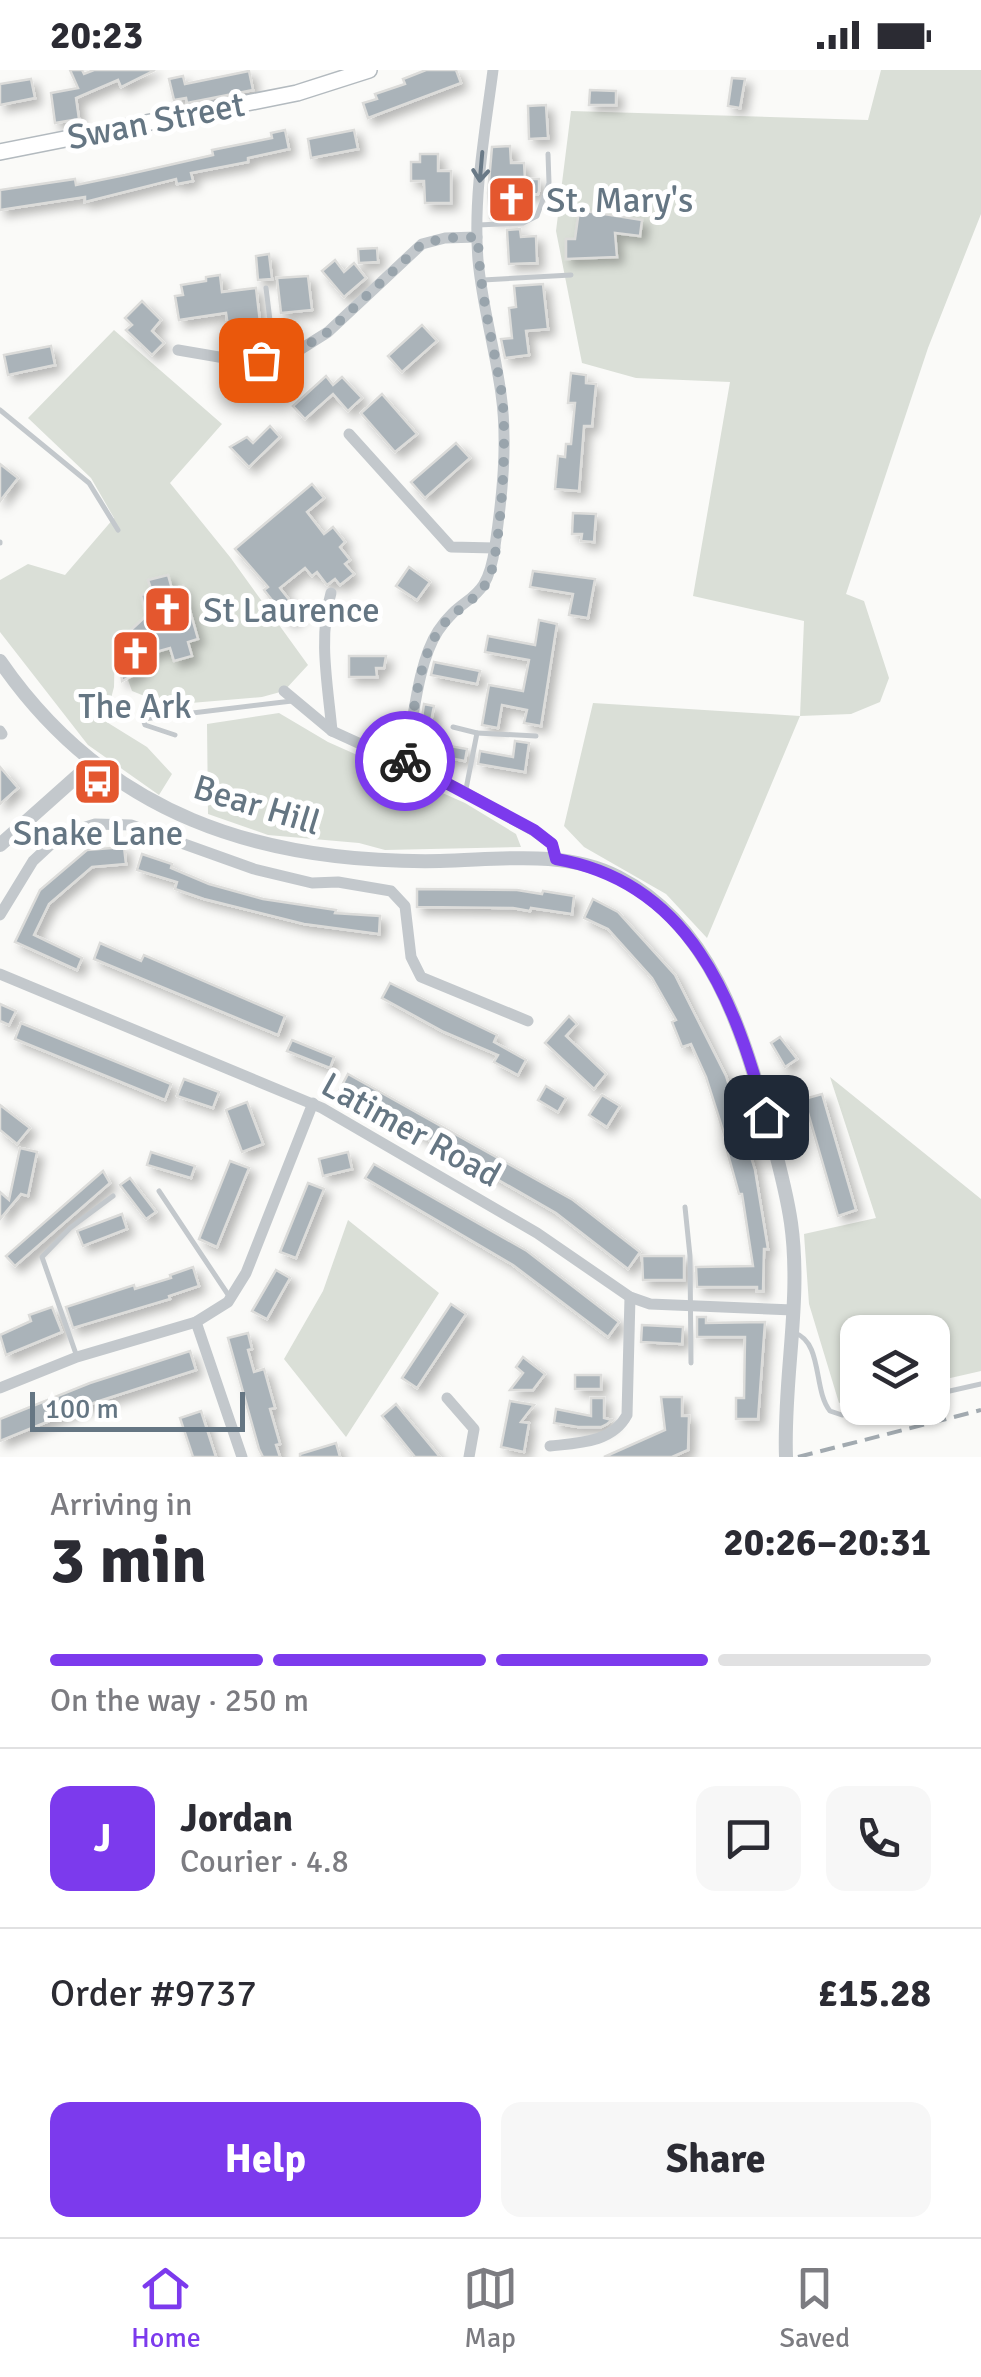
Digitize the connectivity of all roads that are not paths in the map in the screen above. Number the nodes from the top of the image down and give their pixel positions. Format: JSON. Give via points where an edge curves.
{"nodes":[{"id":1,"x":369,"y":70,"type":"edge"},
{"id":2,"x":493,"y":70,"type":"edge"},
{"id":3,"x":0,"y":152,"type":"edge"},
{"id":4,"x":548,"y":154,"type":"dead end"},
{"id":5,"x":478,"y":231,"type":"junction"},
{"id":6,"x":572,"y":274,"type":"dead end"},
{"id":7,"x":480,"y":280,"type":"junction"},
{"id":8,"x":266,"y":288,"type":"dead end"},
{"id":9,"x":178,"y":350,"type":"dead end"},
{"id":10,"x":274,"y":356,"type":"junction"},
{"id":11,"x":0,"y":410,"type":"edge"},
{"id":12,"x":349,"y":434,"type":"dead end"},
{"id":13,"x":118,"y":530,"type":"dead end"},
{"id":14,"x":495,"y":548,"type":"junction"},
{"id":15,"x":331,"y":593,"type":"dead end"},
{"id":16,"x":0,"y":661,"type":"edge"},
{"id":17,"x":284,"y":691,"type":"dead end"},
{"id":18,"x":295,"y":700,"type":"junction"},
{"id":19,"x":453,"y":727,"type":"dead end"},
{"id":20,"x":332,"y":731,"type":"junction"},
{"id":21,"x":477,"y":733,"type":"junction"},
{"id":22,"x":175,"y":735,"type":"dead end"},
{"id":23,"x":536,"y":736,"type":"dead end"},
{"id":24,"x":93,"y":762,"type":"junction"},
{"id":25,"x":404,"y":763,"type":"junction"},
{"id":26,"x":465,"y":792,"type":"junction"},
{"id":27,"x":0,"y":845,"type":"edge"},
{"id":28,"x":340,"y":859,"type":"junction"},
{"id":29,"x":556,"y":859,"type":"junction"},
{"id":30,"x":338,"y":882,"type":"junction"},
{"id":31,"x":0,"y":914,"type":"edge"},
{"id":32,"x":0,"y":974,"type":"edge"},
{"id":33,"x":528,"y":1021,"type":"dead end"},
{"id":34,"x":313,"y":1104,"type":"junction"},
{"id":35,"x":159,"y":1191,"type":"dead end"},
{"id":36,"x":113,"y":1196,"type":"dead end"},
{"id":37,"x":685,"y":1207,"type":"dead end"},
{"id":38,"x":630,"y":1296,"type":"junction"},
{"id":39,"x":231,"y":1298,"type":"junction"},
{"id":40,"x":691,"y":1306,"type":"junction"},
{"id":41,"x":793,"y":1310,"type":"junction"},
{"id":42,"x":196,"y":1322,"type":"junction"},
{"id":43,"x":792,"y":1332,"type":"junction"},
{"id":44,"x":77,"y":1357,"type":"junction"},
{"id":45,"x":691,"y":1362,"type":"dead end"},
{"id":46,"x":981,"y":1384,"type":"edge"},
{"id":47,"x":0,"y":1388,"type":"edge"},
{"id":48,"x":950,"y":1391,"type":"edge"},
{"id":49,"x":447,"y":1398,"type":"dead end"},
{"id":50,"x":840,"y":1414,"type":"edge"},
{"id":51,"x":550,"y":1446,"type":"dead end"},
{"id":52,"x":242,"y":1457,"type":"edge"},
{"id":53,"x":470,"y":1457,"type":"edge"},
{"id":54,"x":786,"y":1457,"type":"edge"}],
"edges":[{"from":1,"to":3,"type":"main road","name":"Swan Street","via":[[298,92]]},
{"from":2,"to":5,"type":"street","one_way":true},
{"from":4,"to":5,"type":"lane","via":[[549,183],[537,216]]},
{"from":5,"to":7,"type":"street"},
{"from":5,"to":10,"type":"street","via":[[422,244],[328,332]]},
{"from":6,"to":7,"type":"lane"},
{"from":7,"to":14,"type":"street","via":[[502,404]]},
{"from":8,"to":10,"type":"lane"},
{"from":9,"to":10,"type":"street","via":[[248,362]]},
{"from":11,"to":13,"type":"lane","via":[[89,483]]},
{"from":12,"to":14,"type":"street","via":[[450,547]]},
{"from":14,"to":25,"type":"street","via":[[485,586],[432,642]]},
{"from":15,"to":20,"type":"street","via":[[324,642]]},
{"from":16,"to":24,"type":"street","name":"Bear Hill","via":[[49,722]]},
{"from":17,"to":18,"type":"street"},
{"from":18,"to":20,"type":"street"},
{"from":18,"to":22,"type":"lane","via":[[143,719]]},
{"from":19,"to":21,"type":"lane"},
{"from":20,"to":25,"type":"street"},
{"from":21,"to":23,"type":"lane"},
{"from":21,"to":26,"type":"lane"},
{"from":24,"to":27,"type":"street"},
{"from":24,"to":28,"type":"street","name":"Bear Hill","via":[[150,800],[203,824]]},
{"from":25,"to":26,"type":"street"},
{"from":26,"to":29,"type":"street","via":[[548,840]]},
{"from":28,"to":29,"type":"street","name":"Bear Hill"},
{"from":28,"to":30,"type":"street"},
{"from":29,"to":41,"type":"street","name":"Bear Hill","via":[[616,875],[640,890],[682,930],[720,984],[749,1056],[787,1198]]},
{"from":30,"to":31,"type":"street","via":[[312,883],[131,826],[94,824],[42,850]]},
{"from":30,"to":33,"type":"street","via":[[391,891],[402,900],[412,962],[422,977]]},
{"from":32,"to":34,"type":"street","name":"Latimer Road"},
{"from":34,"to":38,"type":"street","name":"Latimer Road","via":[[537,1233]]},
{"from":34,"to":39,"type":"street"},
{"from":35,"to":39,"type":"lane"},
{"from":36,"to":44,"type":"lane","via":[[42,1258]]},
{"from":37,"to":40,"type":"lane"},
{"from":38,"to":40,"type":"street","name":"Latimer Road"},
{"from":38,"to":51,"type":"street","via":[[630,1405],[623,1423],[606,1436]]},
{"from":39,"to":42,"type":"street"},
{"from":40,"to":41,"type":"street","name":"Latimer Road"},
{"from":40,"to":45,"type":"lane"},
{"from":41,"to":43,"type":"street","name":"Bear Hill"},
{"from":42,"to":44,"type":"street"},
{"from":42,"to":52,"type":"street"},
{"from":43,"to":50,"type":"lane","via":[[811,1348],[818,1387],[830,1412]]},
{"from":43,"to":54,"type":"street","name":"Bear Hill"},
{"from":44,"to":47,"type":"street"},
{"from":46,"to":48,"type":"lane"},
{"from":49,"to":53,"type":"street","via":[[474,1429]]}]}
